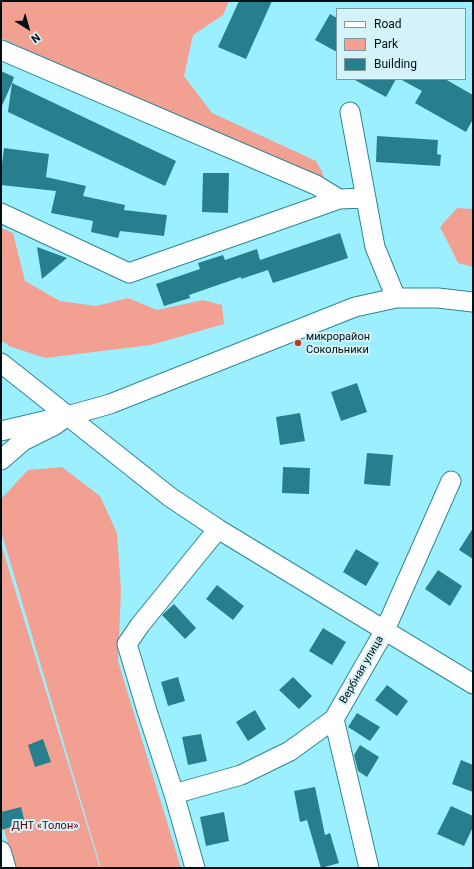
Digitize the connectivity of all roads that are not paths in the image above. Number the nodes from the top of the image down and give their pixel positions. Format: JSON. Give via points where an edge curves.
{"nodes":[{"id":1,"x":1,"y":50,"type":"edge"},
{"id":2,"x":350,"y":112,"type":"dead end"},
{"id":3,"x":338,"y":198,"type":"junction"},
{"id":4,"x":365,"y":198,"type":"junction"},
{"id":5,"x":1,"y":213,"type":"edge"},
{"id":6,"x":396,"y":298,"type":"junction"},
{"id":7,"x":473,"y":302,"type":"edge"},
{"id":8,"x":1,"y":363,"type":"edge"},
{"id":9,"x":67,"y":416,"type":"junction"},
{"id":10,"x":1,"y":431,"type":"edge"},
{"id":11,"x":1,"y":438,"type":"edge"},
{"id":12,"x":2,"y":459,"type":"edge"},
{"id":13,"x":451,"y":482,"type":"dead end"},
{"id":14,"x":218,"y":529,"type":"junction"},
{"id":15,"x":385,"y":630,"type":"junction"},
{"id":16,"x":473,"y":684,"type":"edge"},
{"id":17,"x":334,"y":719,"type":"junction"},
{"id":18,"x":174,"y":794,"type":"junction"},
{"id":19,"x":1,"y":852,"type":"edge"},
{"id":20,"x":6,"y":868,"type":"edge"},
{"id":21,"x":195,"y":868,"type":"edge"},
{"id":22,"x":369,"y":868,"type":"edge"}],
"edges":[{"from":1,"to":3,"type":"street","via":[[316,185]]},
{"from":2,"to":4,"type":"street"},
{"from":3,"to":4,"type":"street"},
{"from":3,"to":5,"type":"street","via":[[129,273]]},
{"from":4,"to":6,"type":"street","via":[[375,247]]},
{"from":6,"to":7,"type":"street","via":[[438,298]]},
{"from":6,"to":9,"type":"street","via":[[355,307],[110,404]]},
{"from":8,"to":9,"type":"street"},
{"from":9,"to":10,"type":"street"},
{"from":9,"to":12,"type":"street","via":[[23,441]]},
{"from":9,"to":14,"type":"street","via":[[170,497]]},
{"from":11,"to":12,"type":"street"},
{"from":13,"to":15,"type":"street","name":"Вербная улица"},
{"from":14,"to":15,"type":"street"},
{"from":14,"to":18,"type":"street","via":[[127,644]]},
{"from":15,"to":16,"type":"street"},
{"from":15,"to":17,"type":"street","name":"Вербная улица"},
{"from":17,"to":18,"type":"street","via":[[290,751],[241,775]]},
{"from":17,"to":22,"type":"street"},
{"from":18,"to":21,"type":"street"},
{"from":19,"to":20,"type":"street"}]}
